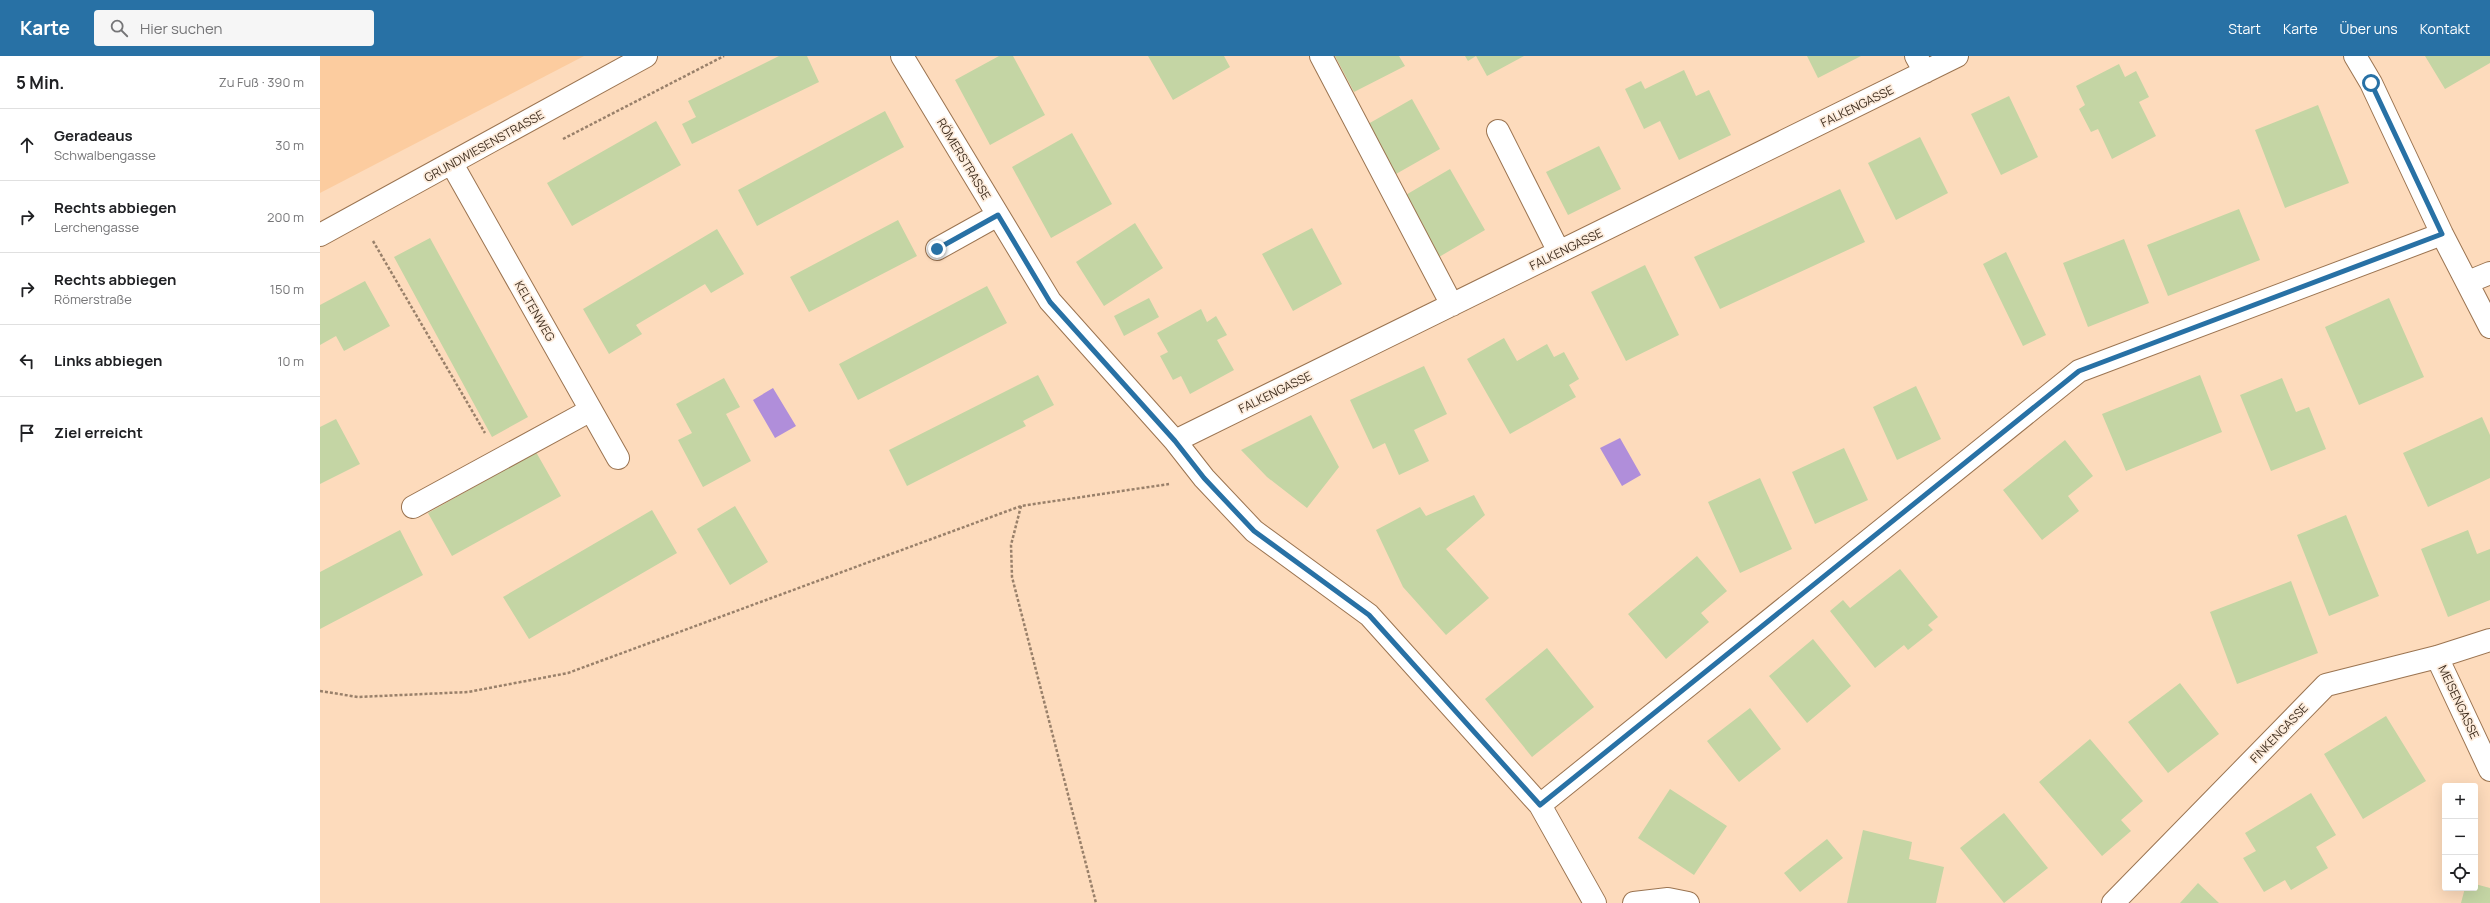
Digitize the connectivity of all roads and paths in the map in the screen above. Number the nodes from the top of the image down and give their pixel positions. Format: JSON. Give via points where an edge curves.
{"nodes":[{"id":1,"x":646,"y":56,"type":"edge"},
{"id":2,"x":902,"y":56,"type":"edge"},
{"id":3,"x":1322,"y":56,"type":"edge"},
{"id":4,"x":1956,"y":56,"type":"edge"},
{"id":5,"x":2354,"y":56,"type":"edge"},
{"id":6,"x":1920,"y":64,"type":"edge"},
{"id":7,"x":1498,"y":130,"type":"dead end"},
{"id":8,"x":452,"y":164,"type":"junction"},
{"id":9,"x":998,"y":215,"type":"junction"},
{"id":10,"x":358,"y":216,"type":"junction"},
{"id":11,"x":2442,"y":234,"type":"junction"},
{"id":12,"x":320,"y":235,"type":"edge"},
{"id":13,"x":937,"y":249,"type":"dead end"},
{"id":14,"x":1559,"y":252,"type":"junction"},
{"id":15,"x":2490,"y":273,"type":"edge"},
{"id":16,"x":2468,"y":282,"type":"junction"},
{"id":17,"x":1452,"y":305,"type":"junction"},
{"id":18,"x":2490,"y":327,"type":"edge"},
{"id":19,"x":591,"y":410,"type":"junction"},
{"id":20,"x":1175,"y":441,"type":"junction"},
{"id":21,"x":618,"y":458,"type":"dead end"},
{"id":22,"x":500,"y":459,"type":"junction"},
{"id":23,"x":1204,"y":478,"type":"junction"},
{"id":24,"x":413,"y":506,"type":"dead end"},
{"id":25,"x":1021,"y":506,"type":"junction"},
{"id":26,"x":2490,"y":640,"type":"edge"},
{"id":27,"x":2438,"y":657,"type":"junction"},
{"id":28,"x":320,"y":691,"type":"edge"},
{"id":29,"x":2490,"y":770,"type":"edge"},
{"id":30,"x":1540,"y":805,"type":"junction"},
{"id":31,"x":1096,"y":903,"type":"edge"},
{"id":32,"x":1595,"y":903,"type":"edge"},
{"id":33,"x":1634,"y":903,"type":"edge"},
{"id":34,"x":1688,"y":903,"type":"edge"},
{"id":35,"x":2113,"y":903,"type":"edge"}],
"edges":[{"from":1,"to":8,"type":"street","name":"GRUNDWIESENSTRASSE"},
{"from":2,"to":9,"type":"street","name":"RÖMERSTRASSE"},
{"from":3,"to":17,"type":"street"},
{"from":4,"to":6,"type":"street","name":"FALKENGASSE"},
{"from":5,"to":11,"type":"street","via":[[2371,83]]},
{"from":6,"to":14,"type":"street","name":"FALKENGASSE"},
{"from":7,"to":14,"type":"street"},
{"from":8,"to":10,"type":"street","name":"GRUNDWIESENSTRASSE"},
{"from":8,"to":19,"type":"street","name":"KELTENWEG"},
{"from":9,"to":13,"type":"street"},
{"from":9,"to":20,"type":"street","name":"RÖMERSTRASSE","via":[[1050,302]]},
{"from":10,"to":12,"type":"street","name":"GRUNDWIESENSTRASSE"},
{"from":10,"to":22,"type":"path"},
{"from":11,"to":16,"type":"street"},
{"from":11,"to":30,"type":"street","via":[[2079,371]]},
{"from":14,"to":17,"type":"street","name":"FALKENGASSE"},
{"from":15,"to":16,"type":"street"},
{"from":16,"to":18,"type":"street"},
{"from":17,"to":20,"type":"street","name":"FALKENGASSE"},
{"from":19,"to":21,"type":"street","name":"KELTENWEG"},
{"from":19,"to":22,"type":"street"},
{"from":20,"to":23,"type":"street","name":"RÖMERSTRASSE"},
{"from":22,"to":24,"type":"street"},
{"from":23,"to":25,"type":"path"},
{"from":23,"to":30,"type":"street","name":"RÖMERSTRASSE","via":[[1254,531],[1369,615]]},
{"from":25,"to":28,"type":"path","via":[[568,673],[468,692],[358,697]]},
{"from":25,"to":31,"type":"path","via":[[1011,545],[1012,577]]},
{"from":26,"to":27,"type":"street","name":"FINKENGASSE"},
{"from":27,"to":29,"type":"street","name":"MEISENGASSE"},
{"from":27,"to":35,"type":"street","name":"FINKENGASSE","via":[[2326,685]]},
{"from":30,"to":32,"type":"street","name":"RÖMERSTRASSE"},
{"from":33,"to":34,"type":"street","via":[[1668,899]]}]}
